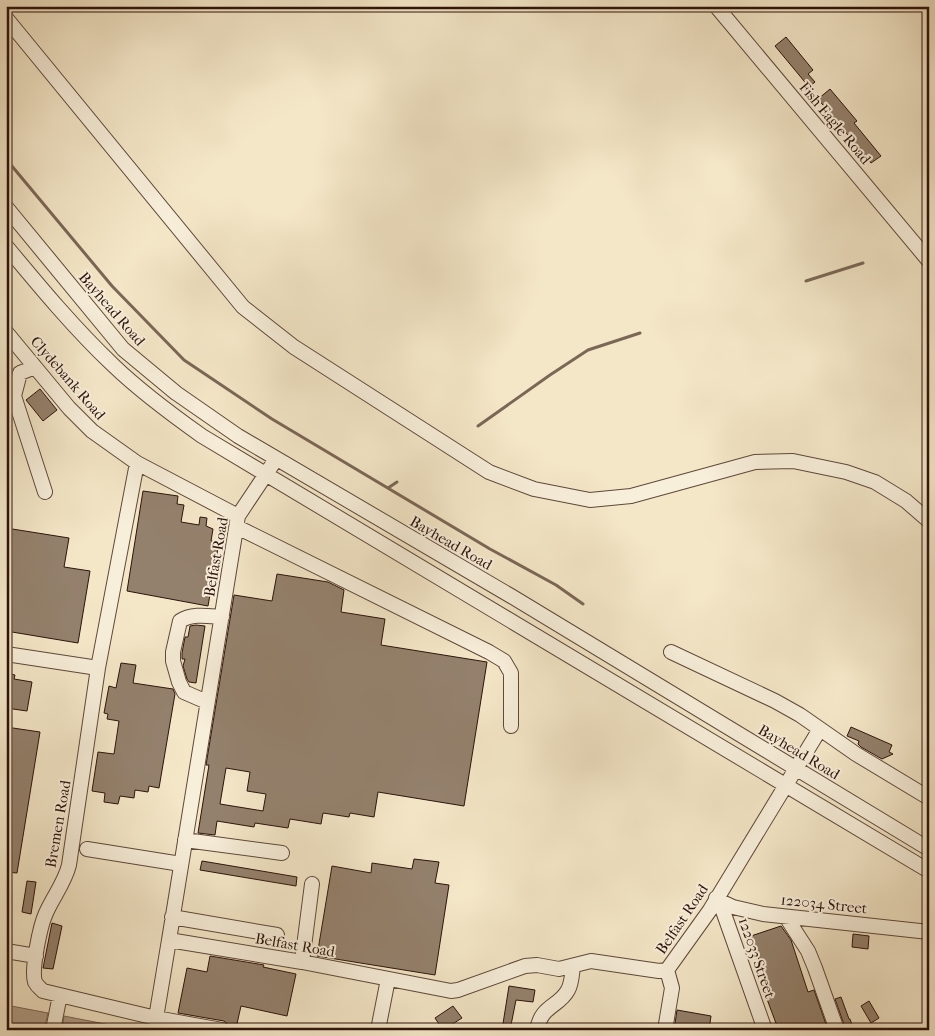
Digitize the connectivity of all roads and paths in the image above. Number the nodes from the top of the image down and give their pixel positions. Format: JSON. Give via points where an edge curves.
{"nodes":[{"id":1,"x":716,"y":6,"type":"edge"},
{"id":2,"x":6,"y":18,"type":"edge"},
{"id":3,"x":6,"y":207,"type":"edge"},
{"id":4,"x":6,"y":246,"type":"edge"},
{"id":5,"x":928,"y":258,"type":"edge"},
{"id":6,"x":6,"y":332,"type":"edge"},
{"id":7,"x":35,"y":367,"type":"junction"},
{"id":8,"x":20,"y":373,"type":"junction"},
{"id":9,"x":6,"y":376,"type":"edge"},
{"id":10,"x":276,"y":459,"type":"junction"},
{"id":11,"x":137,"y":463,"type":"junction"},
{"id":12,"x":266,"y":474,"type":"junction"},
{"id":13,"x":45,"y":492,"type":"dead end"},
{"id":14,"x":238,"y":521,"type":"junction"},
{"id":15,"x":929,"y":521,"type":"edge"},
{"id":16,"x":222,"y":617,"type":"junction"},
{"id":17,"x":671,"y":652,"type":"dead end"},
{"id":18,"x":6,"y":654,"type":"edge"},
{"id":19,"x":98,"y":668,"type":"junction"},
{"id":20,"x":208,"y":702,"type":"junction"},
{"id":21,"x":511,"y":726,"type":"dead end"},
{"id":22,"x":820,"y":730,"type":"junction"},
{"id":23,"x":796,"y":769,"type":"junction"},
{"id":24,"x":786,"y":785,"type":"junction"},
{"id":25,"x":929,"y":798,"type":"edge"},
{"id":26,"x":185,"y":840,"type":"junction"},
{"id":27,"x":87,"y":848,"type":"dead end"},
{"id":28,"x":929,"y":849,"type":"edge"},
{"id":29,"x":282,"y":853,"type":"dead end"},
{"id":30,"x":181,"y":864,"type":"junction"},
{"id":31,"x":929,"y":871,"type":"edge"},
{"id":32,"x":312,"y":884,"type":"dead end"},
{"id":33,"x":717,"y":899,"type":"junction"},
{"id":34,"x":172,"y":916,"type":"junction"},
{"id":35,"x":786,"y":917,"type":"junction"},
{"id":36,"x":929,"y":932,"type":"edge"},
{"id":37,"x":277,"y":934,"type":"dead end"},
{"id":38,"x":169,"y":940,"type":"junction"},
{"id":39,"x":6,"y":951,"type":"edge"},
{"id":40,"x":36,"y":956,"type":"junction"},
{"id":41,"x":302,"y":962,"type":"junction"},
{"id":42,"x":573,"y":966,"type":"junction"},
{"id":43,"x":667,"y":970,"type":"junction"},
{"id":44,"x":388,"y":978,"type":"junction"},
{"id":45,"x":60,"y":995,"type":"junction"},
{"id":46,"x":156,"y":1018,"type":"junction"},
{"id":47,"x":53,"y":1030,"type":"edge"},
{"id":48,"x":222,"y":1030,"type":"edge"},
{"id":49,"x":378,"y":1030,"type":"edge"},
{"id":50,"x":537,"y":1030,"type":"edge"},
{"id":51,"x":665,"y":1030,"type":"edge"},
{"id":52,"x":764,"y":1030,"type":"edge"},
{"id":53,"x":837,"y":1030,"type":"edge"}],
"edges":[{"from":1,"to":5,"type":"street","name":"Fish Eagle Road"},
{"from":2,"to":15,"type":"street","via":[[243,307],[294,347],[489,472],[534,489],[590,500],[631,496],[754,462],[793,461],[875,482],[906,501]]},
{"from":3,"to":10,"type":"street","name":"Bayhead Road","via":[[123,349],[176,393]]},
{"from":4,"to":12,"type":"street","via":[[85,338],[114,366],[195,431]]},
{"from":6,"to":7,"type":"street","name":"Clydebank Road"},
{"from":7,"to":8,"type":"street"},
{"from":7,"to":11,"type":"street","name":"Clydebank Road","via":[[92,431]]},
{"from":8,"to":9,"type":"street"},
{"from":8,"to":13,"type":"street","via":[[14,396]]},
{"from":10,"to":12,"type":"street","name":"Belfast Road"},
{"from":10,"to":23,"type":"street","name":"Bayhead Road","via":[[511,596]]},
{"from":11,"to":14,"type":"street","name":"Clydebank Road"},
{"from":11,"to":19,"type":"street","name":"Bremen Road"},
{"from":12,"to":14,"type":"street","name":"Belfast Road"},
{"from":12,"to":24,"type":"street"},
{"from":14,"to":16,"type":"street","name":"Belfast Road"},
{"from":14,"to":21,"type":"street","name":"Clydebank Road","via":[[504,661],[511,673]]},
{"from":16,"to":20,"type":"street","name":"Belfast Road"},
{"from":16,"to":20,"type":"street","via":[[191,616],[180,621],[176,632],[173,661],[180,686],[184,692]]},
{"from":17,"to":22,"type":"street","via":[[762,694]]},
{"from":18,"to":19,"type":"street"},
{"from":19,"to":40,"type":"street","name":"Bremen Road","via":[[67,875],[46,914]]},
{"from":20,"to":26,"type":"street","name":"Belfast Road"},
{"from":22,"to":23,"type":"street","name":"Belfast Road"},
{"from":22,"to":25,"type":"street"},
{"from":23,"to":24,"type":"street","name":"Belfast Road"},
{"from":23,"to":28,"type":"street","name":"Bayhead Road"},
{"from":24,"to":31,"type":"street"},
{"from":24,"to":33,"type":"street","name":"Belfast Road"},
{"from":26,"to":29,"type":"street"},
{"from":26,"to":30,"type":"street","name":"Belfast Road"},
{"from":27,"to":30,"type":"street"},
{"from":30,"to":34,"type":"street","name":"Belfast Road"},
{"from":32,"to":41,"type":"street"},
{"from":33,"to":35,"type":"street","name":"122034 Street","via":[[748,911]]},
{"from":33,"to":43,"type":"street","name":"Belfast Road"},
{"from":33,"to":52,"type":"street","name":"122033 Street"},
{"from":34,"to":37,"type":"street"},
{"from":34,"to":38,"type":"street","name":"Belfast Road"},
{"from":35,"to":36,"type":"street","name":"122034 Street"},
{"from":35,"to":53,"type":"street","via":[[802,939]]},
{"from":38,"to":41,"type":"street","name":"Belfast Road"},
{"from":38,"to":46,"type":"street"},
{"from":39,"to":40,"type":"street"},
{"from":40,"to":45,"type":"street","name":"Bremen Road","via":[[37,986]]},
{"from":41,"to":44,"type":"street","name":"Belfast Road"},
{"from":42,"to":43,"type":"street","name":"Belfast Road","via":[[591,961]]},
{"from":42,"to":44,"type":"street","name":"Belfast Road","via":[[559,969],[525,966],[454,991]]},
{"from":42,"to":50,"type":"street","via":[[568,991],[542,1014]]},
{"from":43,"to":51,"type":"street","via":[[672,988]]},
{"from":44,"to":49,"type":"street"},
{"from":45,"to":46,"type":"street","name":"Bremen Road"},
{"from":45,"to":47,"type":"street"},
{"from":46,"to":48,"type":"street","name":"Bremen Road"}]}
